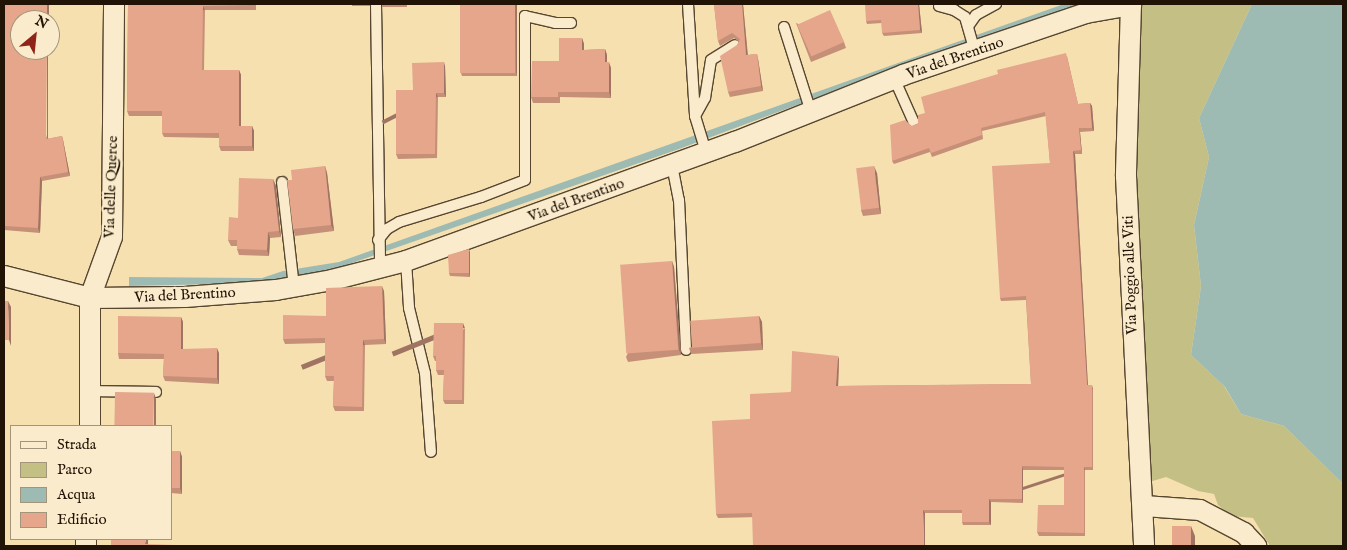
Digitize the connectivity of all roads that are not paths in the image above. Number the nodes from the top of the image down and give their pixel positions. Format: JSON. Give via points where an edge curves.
{"nodes":[{"id":1,"x":114,"y":4,"type":"edge"},
{"id":2,"x":376,"y":4,"type":"edge"},
{"id":3,"x":688,"y":4,"type":"edge"},
{"id":4,"x":996,"y":4,"type":"edge"},
{"id":5,"x":1131,"y":5,"type":"edge"},
{"id":6,"x":939,"y":6,"type":"dead end"},
{"id":7,"x":571,"y":23,"type":"dead end"},
{"id":8,"x":969,"y":25,"type":"junction"},
{"id":9,"x":784,"y":27,"type":"dead end"},
{"id":10,"x":735,"y":45,"type":"edge"},
{"id":11,"x":974,"y":51,"type":"junction"},
{"id":12,"x":894,"y":78,"type":"junction"},
{"id":13,"x":811,"y":112,"type":"junction"},
{"id":14,"x":695,"y":116,"type":"junction"},
{"id":15,"x":914,"y":123,"type":"edge"},
{"id":16,"x":706,"y":153,"type":"junction"},
{"id":17,"x":672,"y":165,"type":"junction"},
{"id":18,"x":282,"y":182,"type":"dead end"},
{"id":19,"x":378,"y":240,"type":"junction"},
{"id":20,"x":406,"y":261,"type":"junction"},
{"id":21,"x":380,"y":267,"type":"junction"},
{"id":22,"x":4,"y":276,"type":"edge"},
{"id":23,"x":294,"y":287,"type":"junction"},
{"id":24,"x":90,"y":298,"type":"junction"},
{"id":25,"x":686,"y":350,"type":"dead end"},
{"id":26,"x":90,"y":392,"type":"junction"},
{"id":27,"x":156,"y":392,"type":"edge"},
{"id":28,"x":90,"y":425,"type":"edge"},
{"id":29,"x":431,"y":452,"type":"dead end"},
{"id":30,"x":1144,"y":506,"type":"junction"},
{"id":31,"x":1144,"y":546,"type":"edge"},
{"id":32,"x":1256,"y":546,"type":"edge"}],
"edges":[{"from":1,"to":24,"type":"street","name":"Via delle Querce","via":[[112,238]]},
{"from":2,"to":19,"type":"lane","via":[[380,137]]},
{"from":3,"to":14,"type":"lane"},
{"from":4,"to":8,"type":"lane","via":[[976,15]]},
{"from":5,"to":11,"type":"street","name":"Via del Brentino","via":[[1086,13]]},
{"from":5,"to":30,"type":"street","name":"Via Poggio alle Viti","via":[[1126,176],[1132,335]]},
{"from":6,"to":8,"type":"lane","via":[[954,10],[965,17]]},
{"from":7,"to":19,"type":"lane","via":[[525,16],[524,180],[399,222]]},
{"from":8,"to":11,"type":"lane"},
{"from":9,"to":13,"type":"lane"},
{"from":10,"to":14,"type":"lane","via":[[711,60],[705,98]]},
{"from":11,"to":12,"type":"street","name":"Via del Brentino"},
{"from":12,"to":13,"type":"street","name":"Via del Brentino"},
{"from":12,"to":15,"type":"lane"},
{"from":13,"to":16,"type":"street","name":"Via del Brentino"},
{"from":14,"to":16,"type":"lane"},
{"from":16,"to":17,"type":"street","name":"Via del Brentino"},
{"from":17,"to":20,"type":"street","name":"Via del Brentino"},
{"from":17,"to":25,"type":"lane","via":[[679,200]]},
{"from":18,"to":23,"type":"lane"},
{"from":19,"to":21,"type":"lane"},
{"from":20,"to":21,"type":"street","name":"Via del Brentino"},
{"from":20,"to":29,"type":"lane","via":[[409,308],[425,373]]},
{"from":21,"to":23,"type":"street","name":"Via del Brentino"},
{"from":22,"to":24,"type":"street","name":"Via del Brentino"},
{"from":23,"to":24,"type":"street","name":"Via del Brentino","via":[[185,297]]},
{"from":24,"to":26,"type":"street","name":"Via delle Querce"},
{"from":26,"to":27,"type":"lane"},
{"from":26,"to":28,"type":"street","name":"Via delle Querce"},
{"from":30,"to":31,"type":"street","name":"Via Poggio alle Viti"},
{"from":30,"to":32,"type":"street","via":[[1200,510],[1244,534]]}]}
